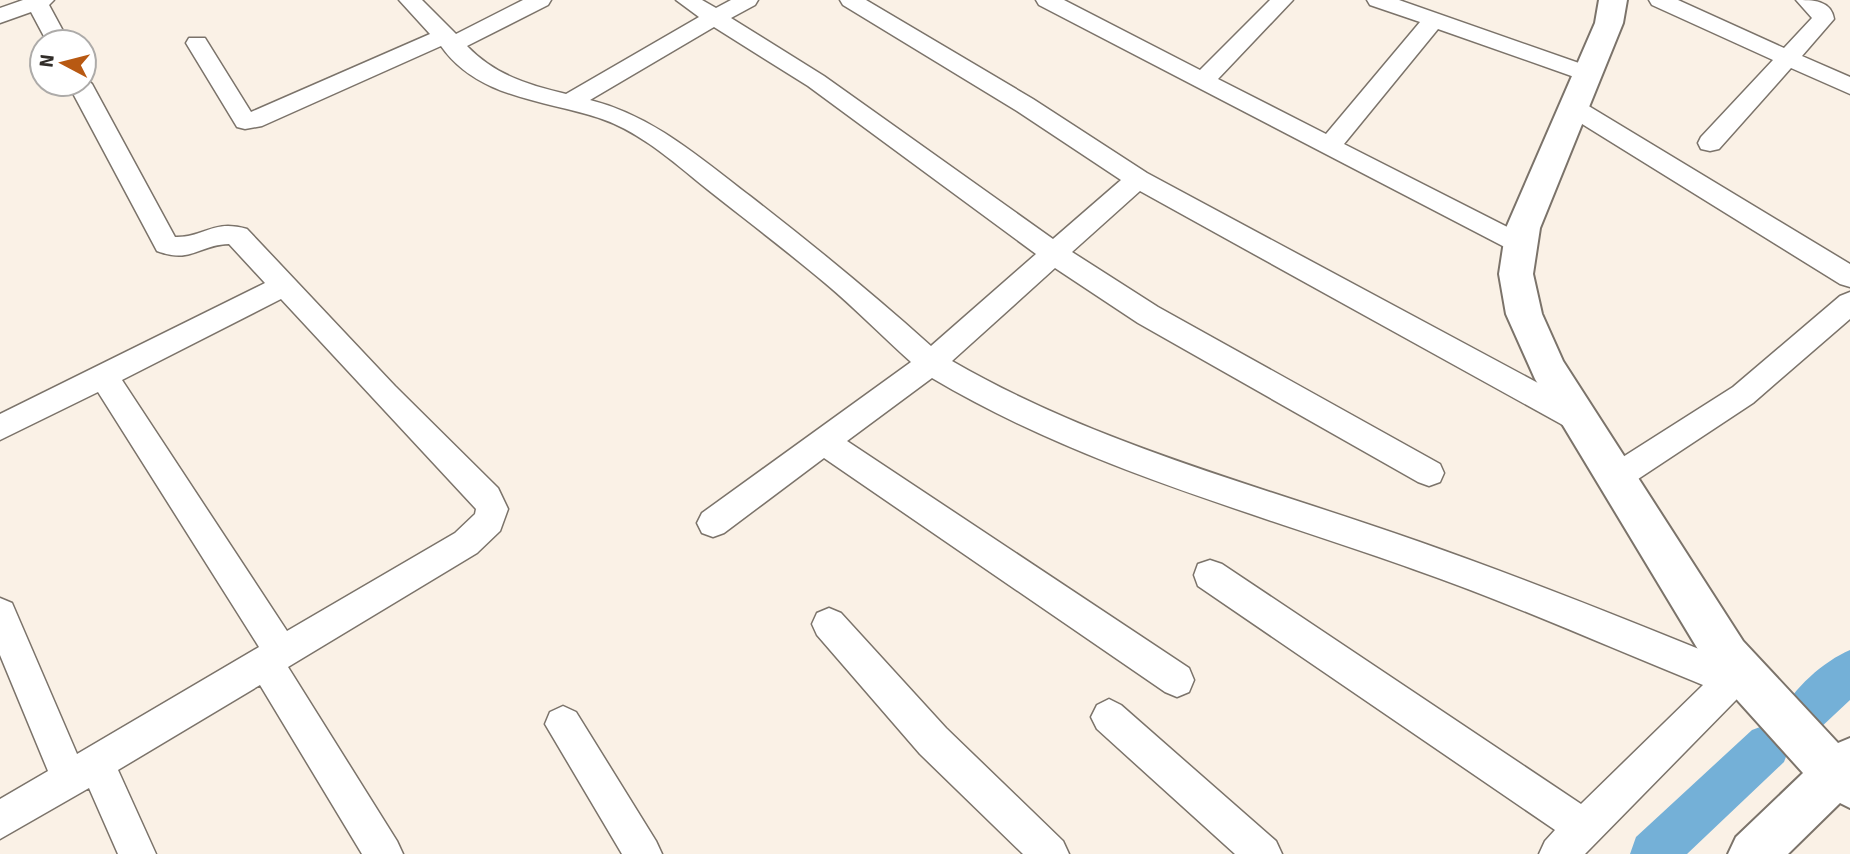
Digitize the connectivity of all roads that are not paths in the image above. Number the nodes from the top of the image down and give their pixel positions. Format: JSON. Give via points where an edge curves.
{"nodes":[{"id":1,"x":410,"y":0,"type":"edge"},
{"id":2,"x":540,"y":0,"type":"edge"},
{"id":3,"x":687,"y":0,"type":"edge"},
{"id":4,"x":747,"y":0,"type":"edge"},
{"id":5,"x":851,"y":0,"type":"edge"},
{"id":6,"x":1047,"y":0,"type":"edge"},
{"id":7,"x":1282,"y":0,"type":"edge"},
{"id":8,"x":1378,"y":0,"type":"edge"},
{"id":9,"x":1613,"y":0,"type":"edge"},
{"id":10,"x":1660,"y":0,"type":"edge"},
{"id":11,"x":1807,"y":0,"type":"edge"},
{"id":12,"x":38,"y":1,"type":"edge"},
{"id":13,"x":0,"y":16,"type":"edge"},
{"id":14,"x":713,"y":18,"type":"junction"},
{"id":15,"x":1434,"y":20,"type":"junction"},
{"id":16,"x":51,"y":28,"type":"edge"},
{"id":17,"x":448,"y":40,"type":"junction"},
{"id":18,"x":197,"y":43,"type":"dead end"},
{"id":19,"x":1790,"y":58,"type":"junction"},
{"id":20,"x":1203,"y":81,"type":"junction"},
{"id":21,"x":1850,"y":86,"type":"edge"},
{"id":22,"x":1581,"y":91,"type":"junction"},
{"id":23,"x":88,"y":98,"type":"edge"},
{"id":24,"x":570,"y":103,"type":"junction"},
{"id":25,"x":1710,"y":143,"type":"dead end"},
{"id":26,"x":1329,"y":146,"type":"junction"},
{"id":27,"x":1138,"y":179,"type":"junction"},
{"id":28,"x":1520,"y":245,"type":"junction"},
{"id":29,"x":1053,"y":253,"type":"junction"},
{"id":30,"x":1850,"y":276,"type":"edge"},
{"id":31,"x":283,"y":286,"type":"junction"},
{"id":32,"x":1850,"y":303,"type":"edge"},
{"id":33,"x":931,"y":363,"type":"junction"},
{"id":34,"x":103,"y":376,"type":"junction"},
{"id":35,"x":1580,"y":420,"type":"junction"},
{"id":36,"x":0,"y":428,"type":"edge"},
{"id":37,"x":824,"y":442,"type":"junction"},
{"id":38,"x":1429,"y":473,"type":"dead end"},
{"id":39,"x":1615,"y":478,"type":"junction"},
{"id":40,"x":713,"y":523,"type":"dead end"},
{"id":41,"x":1210,"y":575,"type":"dead end"},
{"id":42,"x":0,"y":614,"type":"edge"},
{"id":43,"x":830,"y":624,"type":"dead end"},
{"id":44,"x":274,"y":657,"type":"junction"},
{"id":45,"x":1177,"y":680,"type":"dead end"},
{"id":46,"x":1744,"y":685,"type":"junction"},
{"id":47,"x":1109,"y":717,"type":"dead end"},
{"id":48,"x":563,"y":724,"type":"dead end"},
{"id":49,"x":83,"y":771,"type":"junction"},
{"id":50,"x":1845,"y":774,"type":"edge"},
{"id":51,"x":0,"y":820,"type":"edge"},
{"id":52,"x":1584,"y":828,"type":"junction"},
{"id":53,"x":137,"y":854,"type":"edge"},
{"id":54,"x":384,"y":854,"type":"edge"},
{"id":55,"x":643,"y":854,"type":"edge"},
{"id":56,"x":1050,"y":854,"type":"edge"},
{"id":57,"x":1263,"y":854,"type":"edge"},
{"id":58,"x":1558,"y":854,"type":"edge"},
{"id":59,"x":1753,"y":854,"type":"edge"}],
"edges":[{"from":1,"to":17,"type":"street"},
{"from":2,"to":17,"type":"street"},
{"from":3,"to":14,"type":"street"},
{"from":4,"to":14,"type":"street"},
{"from":5,"to":27,"type":"street"},
{"from":6,"to":20,"type":"street"},
{"from":7,"to":20,"type":"street"},
{"from":8,"to":15,"type":"street"},
{"from":9,"to":22,"type":"street","via":[[1609,23]]},
{"from":10,"to":19,"type":"street"},
{"from":11,"to":19,"type":"street","via":[[1822,12],[1823,19]]},
{"from":12,"to":13,"type":"street"},
{"from":12,"to":16,"type":"street"},
{"from":14,"to":24,"type":"street"},
{"from":14,"to":29,"type":"street","via":[[859,110]]},
{"from":15,"to":22,"type":"street"},
{"from":15,"to":26,"type":"street"},
{"from":17,"to":18,"type":"street","via":[[245,121]]},
{"from":17,"to":24,"type":"street","via":[[496,80]]},
{"from":19,"to":21,"type":"street"},
{"from":19,"to":25,"type":"street"},
{"from":20,"to":26,"type":"street"},
{"from":22,"to":28,"type":"street"},
{"from":22,"to":30,"type":"street"},
{"from":23,"to":31,"type":"street","via":[[166,244],[181,248],[231,233]]},
{"from":24,"to":33,"type":"street","via":[[633,123],[683,157],[835,276]]},
{"from":26,"to":28,"type":"street"},
{"from":27,"to":29,"type":"street"},
{"from":27,"to":35,"type":"street"},
{"from":28,"to":35,"type":"street","via":[[1516,274],[1524,314],[1548,368]]},
{"from":29,"to":33,"type":"street"},
{"from":29,"to":38,"type":"street","via":[[1148,315]]},
{"from":31,"to":34,"type":"street"},
{"from":31,"to":44,"type":"street","via":[[487,498],[492,509],[483,529],[466,543]]},
{"from":32,"to":39,"type":"street","via":[[1743,395]]},
{"from":33,"to":37,"type":"street"},
{"from":33,"to":46,"type":"street","via":[[1048,425],[1202,485],[1419,556]]},
{"from":34,"to":36,"type":"street"},
{"from":34,"to":44,"type":"street"},
{"from":35,"to":39,"type":"street"},
{"from":37,"to":40,"type":"street"},
{"from":37,"to":45,"type":"street"},
{"from":39,"to":46,"type":"street"},
{"from":41,"to":52,"type":"street"},
{"from":42,"to":49,"type":"street"},
{"from":43,"to":56,"type":"street","via":[[933,741]]},
{"from":44,"to":49,"type":"street"},
{"from":44,"to":54,"type":"street"},
{"from":46,"to":50,"type":"street"},
{"from":46,"to":52,"type":"street"},
{"from":47,"to":57,"type":"street"},
{"from":48,"to":55,"type":"street"},
{"from":49,"to":51,"type":"street"},
{"from":49,"to":53,"type":"street"},
{"from":50,"to":59,"type":"street"},
{"from":52,"to":58,"type":"street"}]}
